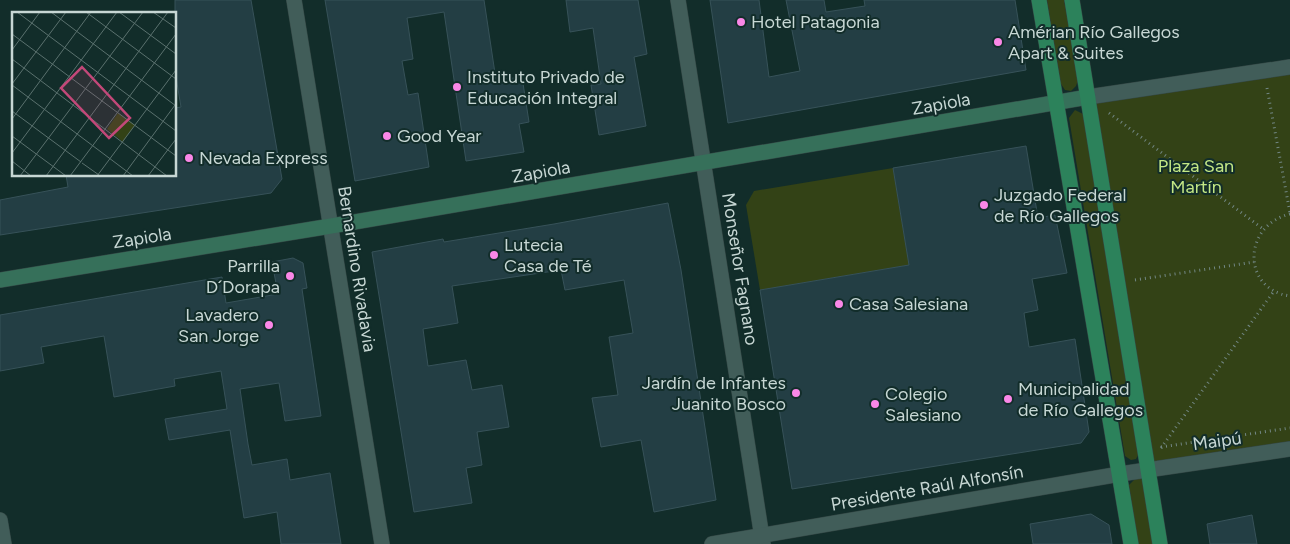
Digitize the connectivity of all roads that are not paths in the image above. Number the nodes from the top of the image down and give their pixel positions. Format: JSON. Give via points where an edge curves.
{"nodes":[{"id":1,"x":294,"y":0,"type":"edge"},
{"id":2,"x":678,"y":0,"type":"edge"},
{"id":3,"x":1039,"y":0,"type":"edge"},
{"id":4,"x":1072,"y":0,"type":"edge"},
{"id":5,"x":1290,"y":67,"type":"edge"},
{"id":6,"x":1088,"y":98,"type":"junction"},
{"id":7,"x":1057,"y":103,"type":"junction"},
{"id":8,"x":705,"y":163,"type":"junction"},
{"id":9,"x":331,"y":226,"type":"junction"},
{"id":10,"x":0,"y":280,"type":"edge"},
{"id":11,"x":1290,"y":450,"type":"edge"},
{"id":12,"x":1148,"y":470,"type":"junction"},
{"id":13,"x":1120,"y":474,"type":"junction"},
{"id":14,"x":0,"y":520,"type":"edge"},
{"id":15,"x":762,"y":540,"type":"edge"},
{"id":16,"x":4,"y":544,"type":"edge"},
{"id":17,"x":382,"y":544,"type":"edge"},
{"id":18,"x":712,"y":544,"type":"edge"},
{"id":19,"x":1131,"y":544,"type":"edge"},
{"id":20,"x":1160,"y":544,"type":"edge"}],
"edges":[{"from":1,"to":9,"type":"street","name":"Bernardino Rivadavia"},
{"from":2,"to":8,"type":"street","name":"Monseñor Fagnano"},
{"from":3,"to":7,"type":"main road"},
{"from":4,"to":6,"type":"main road"},
{"from":5,"to":6,"type":"street"},
{"from":6,"to":7,"type":"street","name":"Zapiola"},
{"from":6,"to":12,"type":"main road"},
{"from":7,"to":8,"type":"street","name":"Zapiola"},
{"from":7,"to":13,"type":"main road"},
{"from":8,"to":9,"type":"street","name":"Zapiola"},
{"from":8,"to":15,"type":"street","name":"Monseñor Fagnano"},
{"from":9,"to":10,"type":"street","name":"Zapiola"},
{"from":9,"to":17,"type":"street","name":"Bernardino Rivadavia"},
{"from":11,"to":12,"type":"street","name":"Maipú"},
{"from":12,"to":13,"type":"street","name":"Presidente Raúl Alfonsín"},
{"from":12,"to":20,"type":"main road"},
{"from":13,"to":15,"type":"street","name":"Presidente Raúl Alfonsín"},
{"from":13,"to":19,"type":"main road"},
{"from":14,"to":16,"type":"street"},
{"from":15,"to":18,"type":"street","name":"Presidente Raúl Alfonsín"}]}
